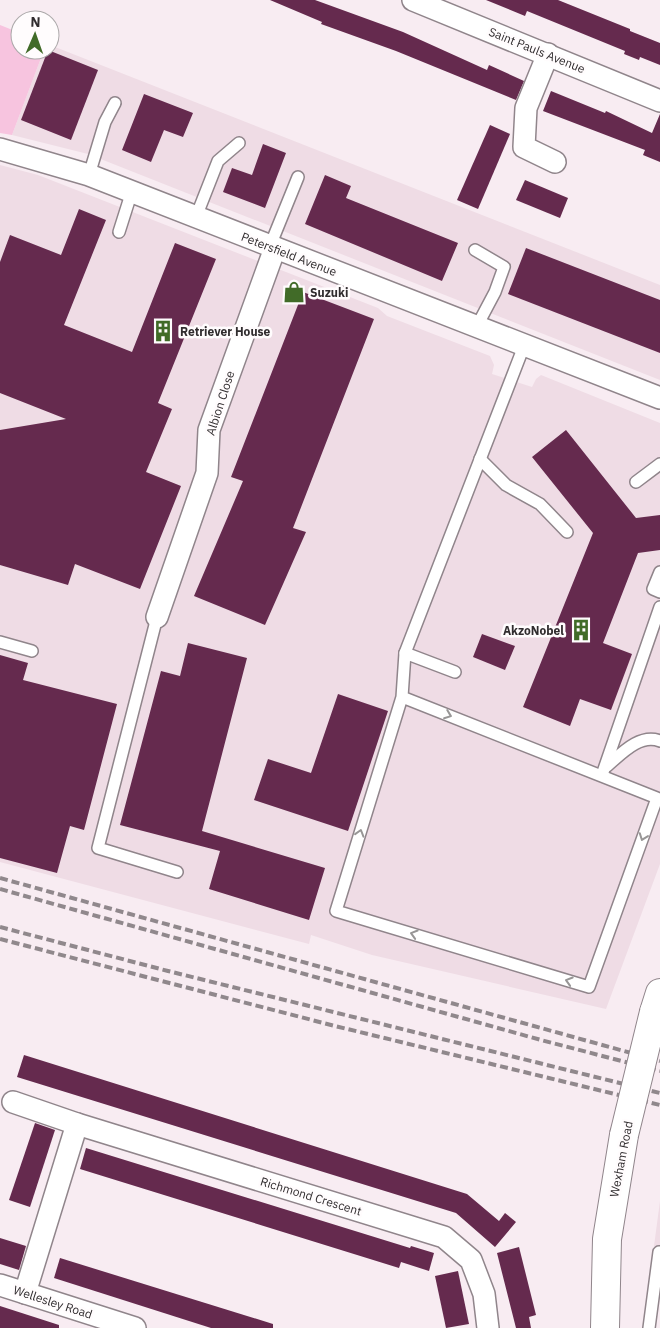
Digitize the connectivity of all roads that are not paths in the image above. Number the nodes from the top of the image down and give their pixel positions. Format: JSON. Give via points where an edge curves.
{"nodes":[{"id":1,"x":414,"y":0,"type":"edge"},
{"id":2,"x":548,"y":54,"type":"junction"},
{"id":3,"x":660,"y":101,"type":"edge"},
{"id":4,"x":115,"y":103,"type":"dead end"},
{"id":5,"x":239,"y":143,"type":"dead end"},
{"id":6,"x":0,"y":149,"type":"edge"},
{"id":7,"x":555,"y":162,"type":"dead end"},
{"id":8,"x":89,"y":175,"type":"junction"},
{"id":9,"x":298,"y":177,"type":"dead end"},
{"id":10,"x":132,"y":191,"type":"junction"},
{"id":11,"x":196,"y":217,"type":"junction"},
{"id":12,"x":119,"y":232,"type":"dead end"},
{"id":13,"x":273,"y":247,"type":"junction"},
{"id":14,"x":475,"y":250,"type":"dead end"},
{"id":15,"x":477,"y":326,"type":"junction"},
{"id":16,"x":524,"y":346,"type":"junction"},
{"id":17,"x":660,"y":398,"type":"edge"},
{"id":18,"x":480,"y":458,"type":"junction"},
{"id":19,"x":660,"y":464,"type":"edge"},
{"id":20,"x":636,"y":482,"type":"dead end"},
{"id":21,"x":567,"y":532,"type":"dead end"},
{"id":22,"x":660,"y":572,"type":"edge"},
{"id":23,"x":660,"y":592,"type":"edge"},
{"id":24,"x":660,"y":607,"type":"edge"},
{"id":25,"x":157,"y":617,"type":"joint"},
{"id":26,"x":0,"y":642,"type":"edge"},
{"id":27,"x":32,"y":651,"type":"dead end"},
{"id":28,"x":405,"y":653,"type":"junction"},
{"id":29,"x":454,"y":672,"type":"dead end"},
{"id":30,"x":402,"y":697,"type":"junction"},
{"id":31,"x":660,"y":741,"type":"edge"},
{"id":32,"x":604,"y":771,"type":"junction"},
{"id":33,"x":178,"y":872,"type":"dead end"},
{"id":34,"x":657,"y":1003,"type":"edge"},
{"id":35,"x":13,"y":1102,"type":"dead end"},
{"id":36,"x":77,"y":1124,"type":"junction"},
{"id":37,"x":659,"y":1252,"type":"dead end"},
{"id":38,"x":0,"y":1285,"type":"edge"},
{"id":39,"x":25,"y":1293,"type":"junction"},
{"id":40,"x":135,"y":1328,"type":"edge"},
{"id":41,"x":488,"y":1328,"type":"edge"},
{"id":42,"x":604,"y":1328,"type":"edge"},
{"id":43,"x":649,"y":1328,"type":"edge"}],
"edges":[{"from":1,"to":2,"type":"street","name":"Saint Pauls Avenue"},
{"from":2,"to":3,"type":"street","name":"Saint Pauls Avenue"},
{"from":2,"to":7,"type":"street","via":[[526,108],[524,147]]},
{"from":4,"to":8,"type":"lane","via":[[105,122]]},
{"from":5,"to":11,"type":"lane","via":[[218,161]]},
{"from":6,"to":8,"type":"street","name":"Petersfield Avenue"},
{"from":8,"to":10,"type":"street","name":"Petersfield Avenue"},
{"from":9,"to":13,"type":"lane"},
{"from":10,"to":11,"type":"street","name":"Petersfield Avenue"},
{"from":10,"to":12,"type":"lane"},
{"from":11,"to":13,"type":"street","name":"Petersfield Avenue"},
{"from":13,"to":15,"type":"street","name":"Petersfield Avenue"},
{"from":13,"to":25,"type":"street","name":"Albion Close","via":[[209,430],[206,473]]},
{"from":14,"to":15,"type":"lane","via":[[504,267]]},
{"from":15,"to":16,"type":"street","name":"Petersfield Avenue"},
{"from":16,"to":17,"type":"street","name":"Petersfield Avenue"},
{"from":16,"to":18,"type":"lane"},
{"from":18,"to":21,"type":"lane","via":[[506,485],[540,504]]},
{"from":18,"to":28,"type":"lane"},
{"from":19,"to":20,"type":"lane"},
{"from":22,"to":23,"type":"lane","via":[[653,589]]},
{"from":24,"to":32,"type":"lane"},
{"from":25,"to":33,"type":"lane","via":[[98,848]]},
{"from":26,"to":27,"type":"lane"},
{"from":28,"to":29,"type":"lane"},
{"from":28,"to":30,"type":"lane"},
{"from":30,"to":32,"type":"lane","one_way":true},
{"from":32,"to":30,"type":"lane","one_way":true,"via":[[657,798],[589,987],[336,911]]},
{"from":31,"to":32,"type":"lane","via":[[654,739],[631,745]]},
{"from":34,"to":42,"type":"street","name":"Wexham Road","bridge":true,"via":[[624,1135],[607,1239]]},
{"from":35,"to":36,"type":"street","name":"Richmond Crescent"},
{"from":36,"to":39,"type":"street"},
{"from":36,"to":41,"type":"street","name":"Richmond Crescent","via":[[444,1236],[470,1260],[484,1294]]},
{"from":37,"to":43,"type":"lane"},
{"from":38,"to":39,"type":"street","name":"Wellesley Road"},
{"from":39,"to":40,"type":"street","name":"Wellesley Road"}]}
